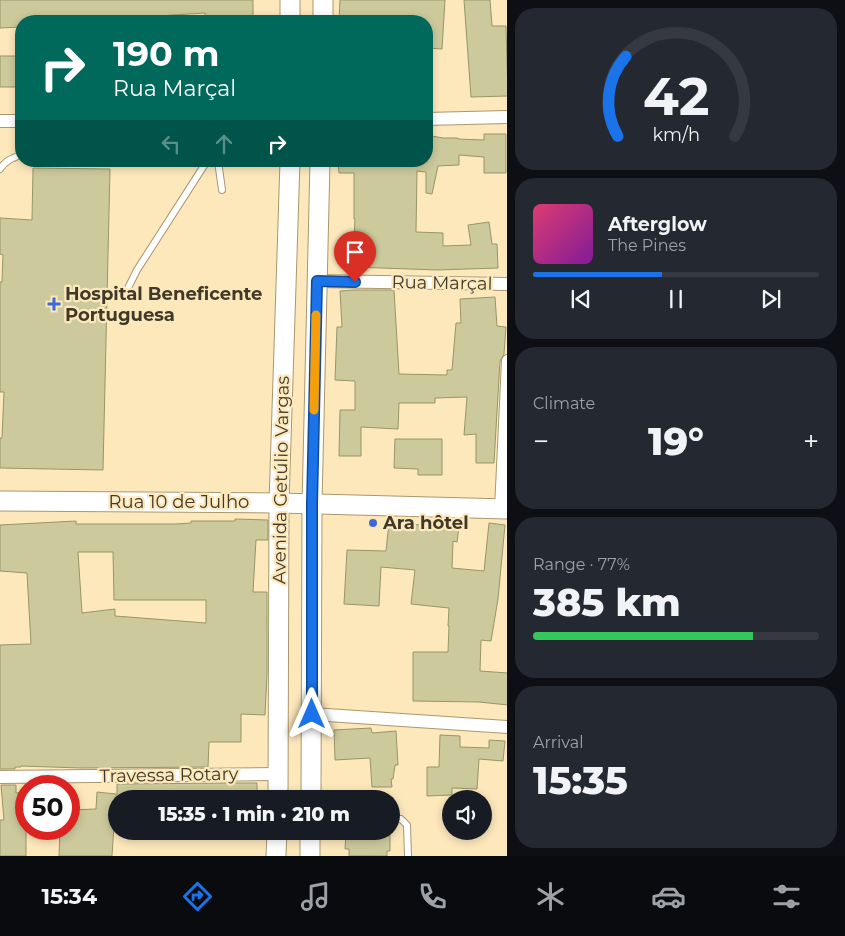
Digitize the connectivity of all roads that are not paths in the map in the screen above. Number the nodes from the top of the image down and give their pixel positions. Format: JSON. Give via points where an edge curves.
{"nodes":[{"id":1,"x":290,"y":0,"type":"edge"},
{"id":2,"x":323,"y":0,"type":"edge"},
{"id":3,"x":290,"y":15,"type":"edge"},
{"id":4,"x":323,"y":15,"type":"edge"},
{"id":5,"x":507,"y":117,"type":"edge"},
{"id":6,"x":433,"y":119,"type":"edge"},
{"id":7,"x":0,"y":121,"type":"edge"},
{"id":8,"x":15,"y":122,"type":"edge"},
{"id":9,"x":15,"y":157,"type":"edge"},
{"id":10,"x":203,"y":167,"type":"edge"},
{"id":11,"x":219,"y":167,"type":"edge"},
{"id":12,"x":290,"y":167,"type":"edge"},
{"id":13,"x":320,"y":167,"type":"edge"},
{"id":14,"x":0,"y":170,"type":"edge"},
{"id":15,"x":222,"y":190,"type":"dead end"},
{"id":16,"x":317,"y":281,"type":"junction"},
{"id":17,"x":507,"y":284,"type":"edge"},
{"id":18,"x":128,"y":288,"type":"dead end"},
{"id":19,"x":507,"y":398,"type":"edge"},
{"id":20,"x":0,"y":501,"type":"edge"},
{"id":21,"x":279,"y":503,"type":"junction"},
{"id":22,"x":312,"y":504,"type":"junction"},
{"id":23,"x":504,"y":509,"type":"edge"},
{"id":24,"x":312,"y":714,"type":"junction"},
{"id":25,"x":507,"y":728,"type":"edge"},
{"id":26,"x":279,"y":774,"type":"junction"},
{"id":27,"x":0,"y":777,"type":"edge"},
{"id":28,"x":278,"y":790,"type":"edge"},
{"id":29,"x":311,"y":790,"type":"edge"},
{"id":30,"x":400,"y":820,"type":"edge"},
{"id":31,"x":277,"y":840,"type":"edge"},
{"id":32,"x":310,"y":840,"type":"edge"},
{"id":33,"x":276,"y":856,"type":"edge"},
{"id":34,"x":310,"y":856,"type":"edge"},
{"id":35,"x":408,"y":856,"type":"edge"}],
"edges":[{"from":1,"to":3,"type":"main road"},
{"from":2,"to":4,"type":"main road"},
{"from":5,"to":6,"type":"street"},
{"from":7,"to":8,"type":"street"},
{"from":9,"to":14,"type":"lane","via":[[3,164]]},
{"from":10,"to":18,"type":"lane"},
{"from":11,"to":15,"type":"lane"},
{"from":12,"to":21,"type":"main road","name":"Avenida Getúlio Vargas"},
{"from":13,"to":16,"type":"main road","name":"Avenida Getúlio Vargas"},
{"from":16,"to":17,"type":"street","name":"Rua Marçal"},
{"from":16,"to":22,"type":"main road","name":"Avenida Getúlio Vargas"},
{"from":19,"to":23,"type":"street"},
{"from":20,"to":21,"type":"main road","name":"Rua 10 de Julho"},
{"from":21,"to":22,"type":"main road","name":"Rua 10 de Julho"},
{"from":21,"to":26,"type":"main road","name":"Avenida Getúlio Vargas"},
{"from":22,"to":23,"type":"main road","name":"Rua 10 de Julho"},
{"from":22,"to":24,"type":"main road","name":"Avenida Getúlio Vargas"},
{"from":24,"to":25,"type":"street"},
{"from":24,"to":29,"type":"main road","name":"Avenida Getúlio Vargas"},
{"from":26,"to":27,"type":"street","name":"Travessa Rotary"},
{"from":26,"to":28,"type":"main road","name":"Avenida Getúlio Vargas"},
{"from":30,"to":35,"type":"lane","via":[[405,822]]},
{"from":31,"to":33,"type":"main road"},
{"from":32,"to":34,"type":"main road"}]}
